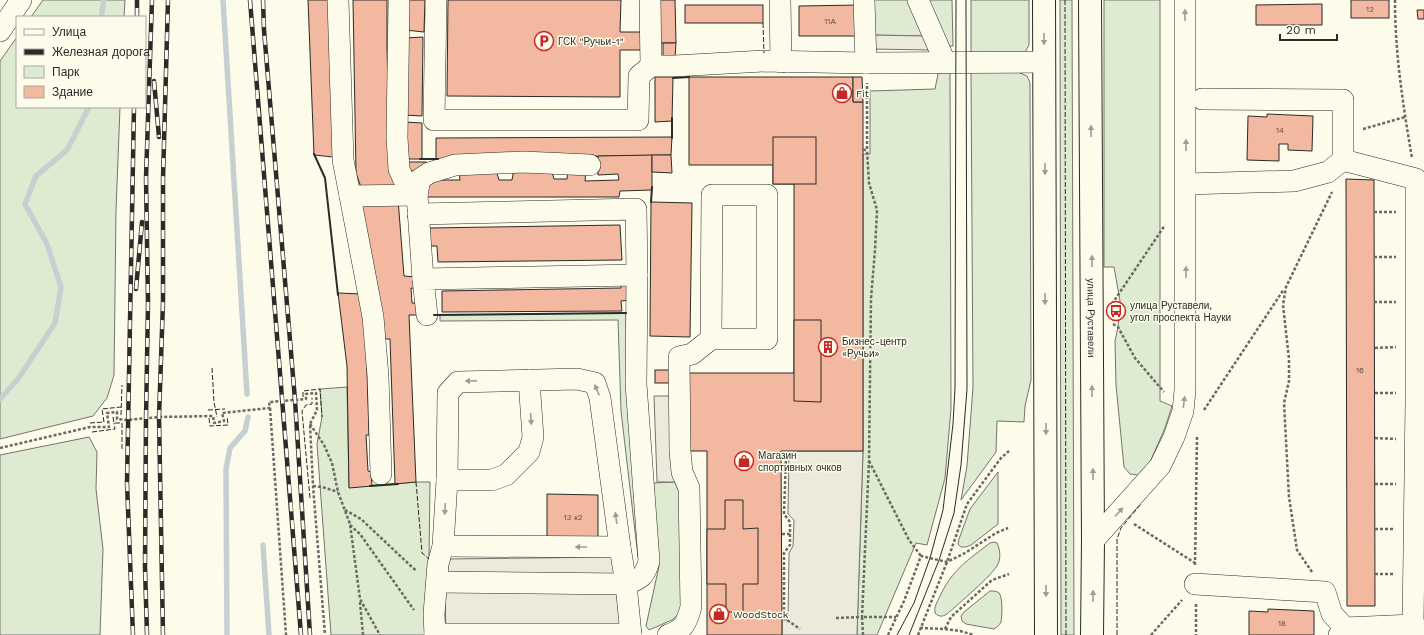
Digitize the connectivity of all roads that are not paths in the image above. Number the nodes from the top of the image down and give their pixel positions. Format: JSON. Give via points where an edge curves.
{"nodes":[{"id":1,"x":21,"y":0,"type":"edge"},
{"id":2,"x":338,"y":0,"type":"edge"},
{"id":3,"x":399,"y":0,"type":"edge"},
{"id":4,"x":436,"y":0,"type":"edge"},
{"id":5,"x":650,"y":0,"type":"edge"},
{"id":6,"x":780,"y":0,"type":"edge"},
{"id":7,"x":864,"y":0,"type":"edge"},
{"id":8,"x":918,"y":0,"type":"edge"},
{"id":9,"x":1044,"y":0,"type":"edge"},
{"id":10,"x":1090,"y":0,"type":"edge"},
{"id":11,"x":1185,"y":0,"type":"edge"},
{"id":12,"x":0,"y":31,"type":"edge"},
{"id":13,"x":781,"y":62,"type":"junction"},
{"id":14,"x":945,"y":62,"type":"junction"},
{"id":15,"x":1044,"y":62,"type":"junction"},
{"id":16,"x":866,"y":63,"type":"junction"},
{"id":17,"x":651,"y":66,"type":"junction"},
{"id":18,"x":1202,"y":99,"type":"dead end"},
{"id":19,"x":1343,"y":160,"type":"junction"},
{"id":20,"x":590,"y":165,"type":"dead end"},
{"id":21,"x":1420,"y":181,"type":"edge"},
{"id":22,"x":1186,"y":184,"type":"junction"},
{"id":23,"x":350,"y":196,"type":"junction"},
{"id":24,"x":418,"y":205,"type":"junction"},
{"id":25,"x":637,"y":275,"type":"junction"},
{"id":26,"x":424,"y":279,"type":"junction"},
{"id":27,"x":427,"y":315,"type":"dead end"},
{"id":28,"x":711,"y":339,"type":"junction"},
{"id":29,"x":529,"y":380,"type":"junction"},
{"id":30,"x":380,"y":474,"type":"dead end"},
{"id":31,"x":447,"y":480,"type":"junction"},
{"id":32,"x":1419,"y":514,"type":"edge"},
{"id":33,"x":1093,"y":541,"type":"junction"},
{"id":34,"x":443,"y":546,"type":"junction"},
{"id":35,"x":620,"y":547,"type":"junction"},
{"id":36,"x":437,"y":582,"type":"junction"},
{"id":37,"x":626,"y":584,"type":"junction"},
{"id":38,"x":1196,"y":584,"type":"road end"},
{"id":39,"x":434,"y":628,"type":"edge"},
{"id":40,"x":1418,"y":628,"type":"edge"},
{"id":41,"x":1342,"y":631,"type":"edge"},
{"id":42,"x":631,"y":635,"type":"edge"},
{"id":43,"x":668,"y":635,"type":"edge"},
{"id":44,"x":1046,"y":635,"type":"edge"},
{"id":45,"x":1092,"y":635,"type":"edge"}],
"edges":[{"from":1,"to":12,"type":"street"},
{"from":2,"to":23,"type":"street","via":[[343,160]]},
{"from":3,"to":24,"type":"street","via":[[399,169]]},
{"from":4,"to":17,"type":"street","via":[[434,120],[638,120],[639,76]]},
{"from":5,"to":17,"type":"street"},
{"from":6,"to":13,"type":"street"},
{"from":7,"to":16,"type":"street"},
{"from":8,"to":14,"type":"street"},
{"from":9,"to":15,"type":"main road","one_way":true},
{"from":33,"to":10,"type":"main road","name":"улица Руставели","one_way":true},
{"from":22,"to":11,"type":"street","one_way":true},
{"from":13,"to":16,"type":"street"},
{"from":13,"to":17,"type":"street"},
{"from":14,"to":15,"type":"street"},
{"from":14,"to":16,"type":"street"},
{"from":15,"to":44,"type":"main road","one_way":true},
{"from":18,"to":19,"type":"street","via":[[1343,100]]},
{"from":19,"to":21,"type":"street"},
{"from":19,"to":22,"type":"street","via":[[1328,172],[1294,181]]},
{"from":20,"to":24,"type":"street","via":[[522,162],[455,165],[420,178]]},
{"from":21,"to":32,"type":"street","via":[[1416,402]]},
{"from":33,"to":22,"type":"street","one_way":true,"via":[[1160,466],[1183,411]]},
{"from":23,"to":24,"type":"street"},
{"from":23,"to":30,"type":"street","via":[[372,317],[378,376]]},
{"from":24,"to":25,"type":"street","via":[[636,208]]},
{"from":24,"to":26,"type":"street"},
{"from":25,"to":26,"type":"street"},
{"from":25,"to":37,"type":"street","via":[[636,384],[649,561],[646,574]]},
{"from":26,"to":27,"type":"street"},
{"from":28,"to":28,"type":"street","via":[[767,339],[767,195],[712,195]]},
{"from":28,"to":43,"type":"street","via":[[692,354],[680,357],[680,451],[682,472],[689,488],[692,607],[681,629]]},
{"from":29,"to":31,"type":"street","one_way":true,"via":[[533,437],[529,452],[506,475],[499,478]]},
{"from":29,"to":31,"type":"street","one_way":true,"via":[[458,382],[448,393]]},
{"from":35,"to":29,"type":"street","one_way":true,"via":[[600,398],[595,383],[577,379]]},
{"from":31,"to":34,"type":"street","one_way":true},
{"from":32,"to":40,"type":"street"},
{"from":45,"to":33,"type":"main road","name":"улица Руставели","one_way":true},
{"from":35,"to":34,"type":"street","one_way":true},
{"from":34,"to":36,"type":"street"},
{"from":35,"to":37,"type":"street"},
{"from":36,"to":37,"type":"street"},
{"from":36,"to":39,"type":"street"},
{"from":37,"to":42,"type":"street"},
{"from":38,"to":41,"type":"street","via":[[1325,592],[1332,614]]},
{"from":39,"to":42,"type":"street"},
{"from":40,"to":41,"type":"street"}]}
